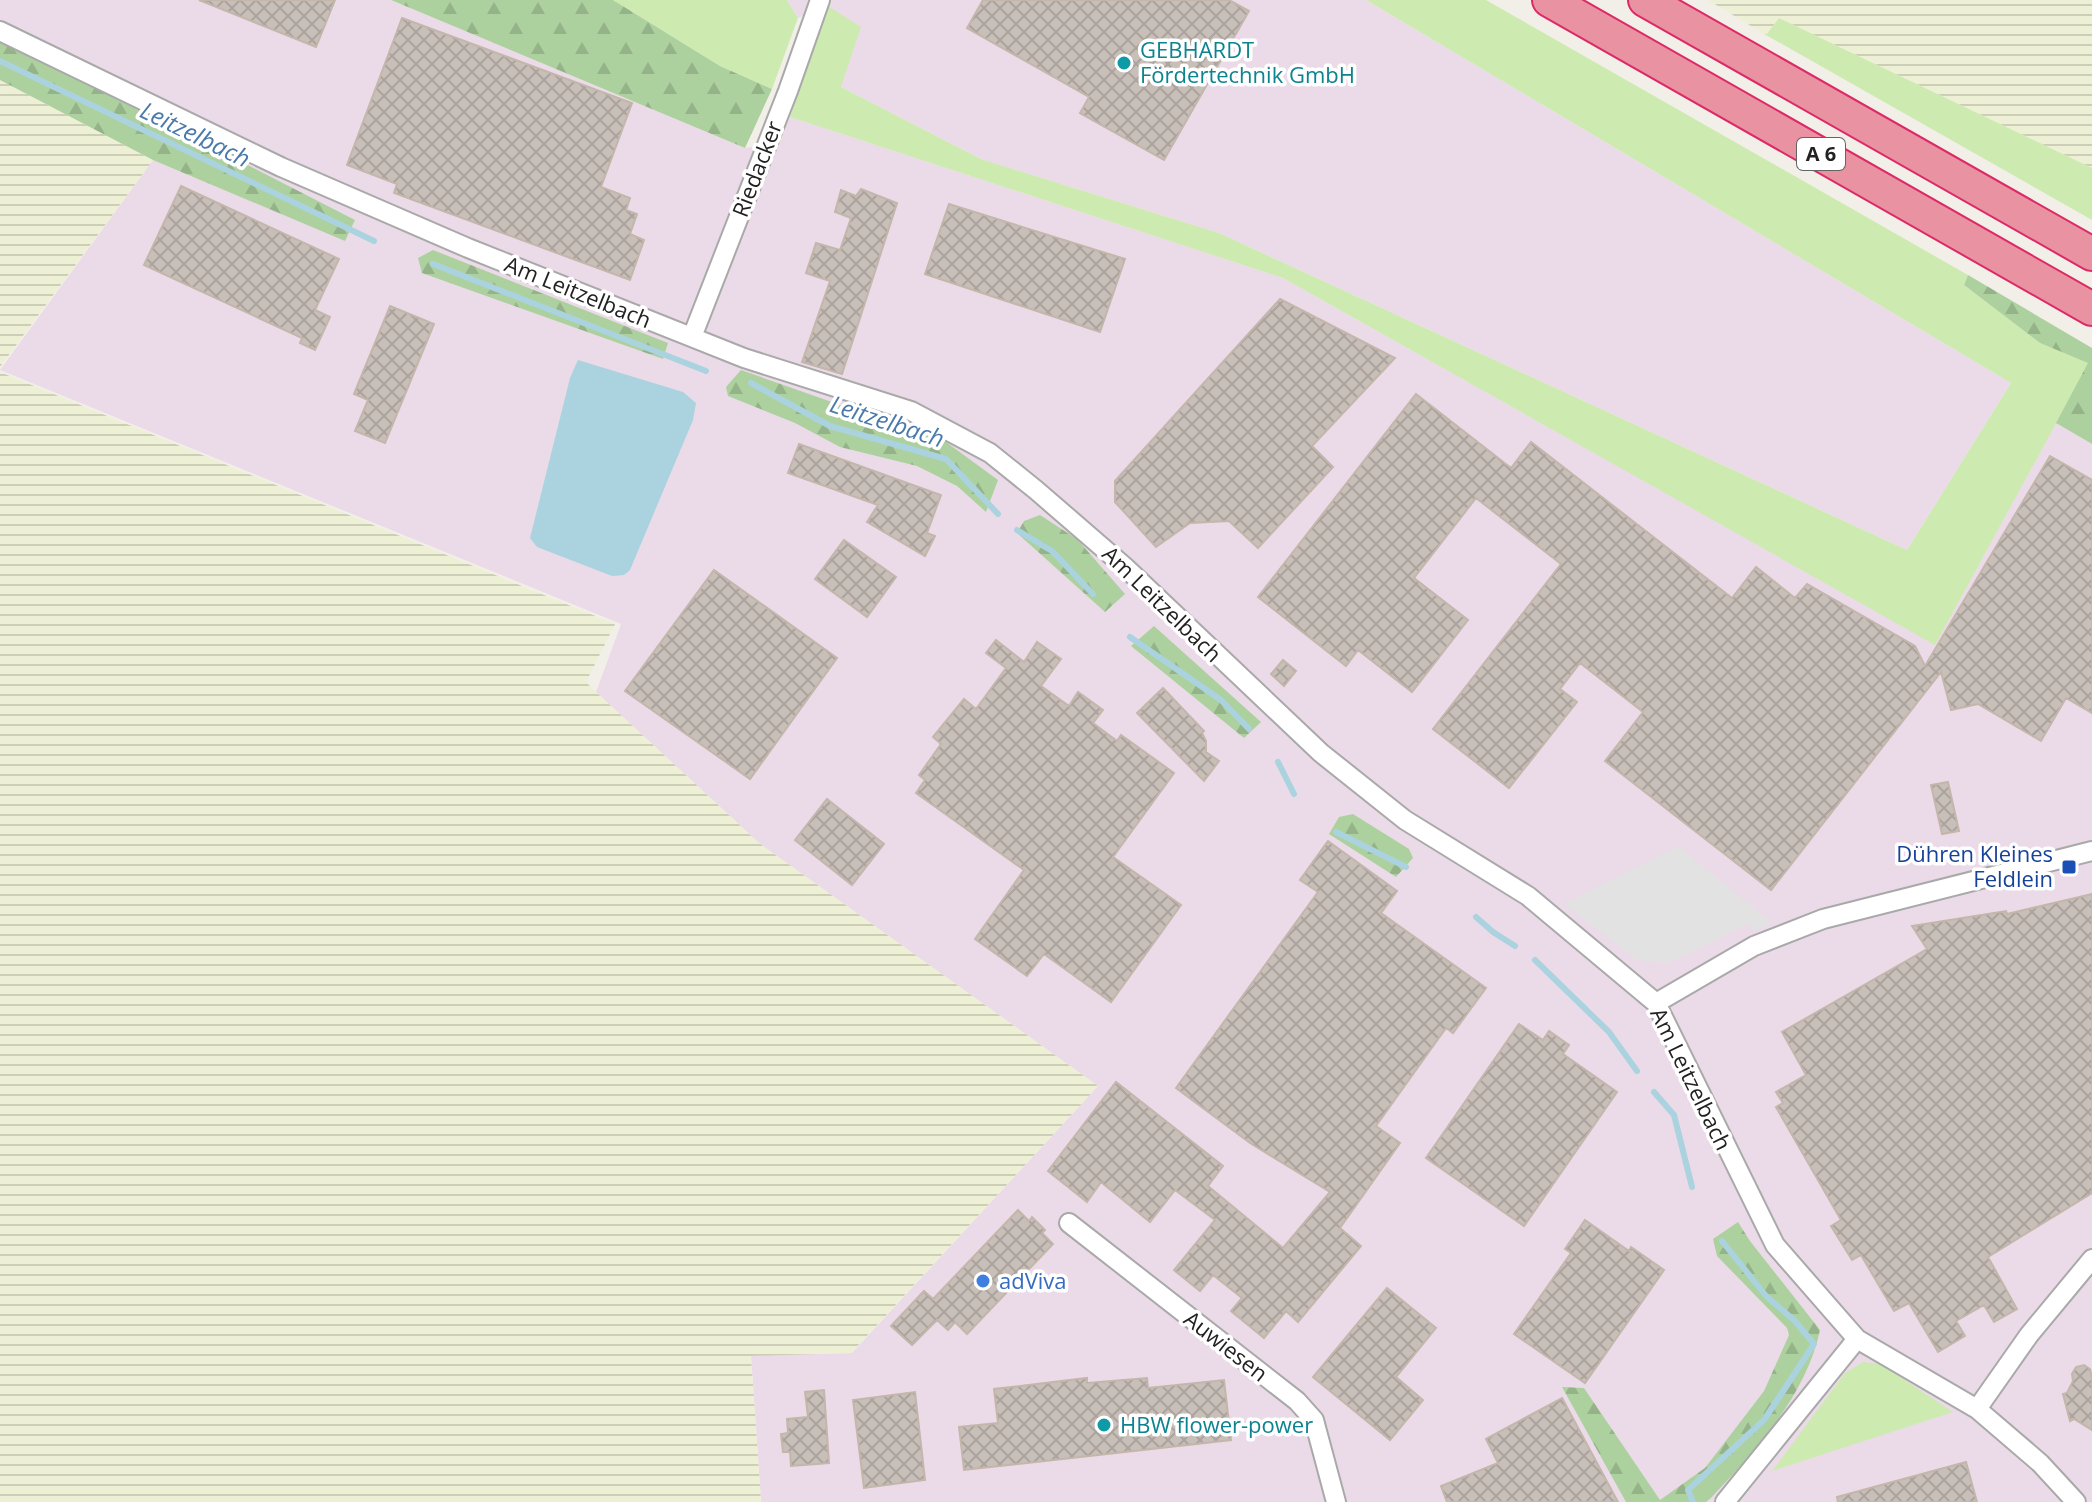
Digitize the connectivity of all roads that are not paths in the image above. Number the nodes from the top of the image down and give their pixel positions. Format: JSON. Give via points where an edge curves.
{"nodes":[{"id":1,"x":820,"y":0,"type":"edge"},
{"id":2,"x":1549,"y":0,"type":"edge"},
{"id":3,"x":1645,"y":0,"type":"edge"},
{"id":4,"x":0,"y":31,"type":"edge"},
{"id":5,"x":2092,"y":254,"type":"edge"},
{"id":6,"x":2092,"y":309,"type":"edge"},
{"id":7,"x":692,"y":337,"type":"junction"},
{"id":8,"x":2092,"y":851,"type":"edge"},
{"id":9,"x":1656,"y":1003,"type":"junction"},
{"id":10,"x":1069,"y":1223,"type":"dead end"},
{"id":11,"x":2092,"y":1259,"type":"edge"},
{"id":12,"x":1857,"y":1339,"type":"junction"},
{"id":13,"x":1977,"y":1409,"type":"junction"},
{"id":14,"x":1336,"y":1502,"type":"edge"},
{"id":15,"x":1725,"y":1502,"type":"edge"},
{"id":16,"x":2076,"y":1502,"type":"edge"}],
"edges":[{"from":1,"to":7,"type":"street","name":"Riedacker"},
{"from":2,"to":6,"type":"highway","number":"A 6"},
{"from":3,"to":5,"type":"highway","number":"A 6"},
{"from":4,"to":7,"type":"street","name":"Am Leitzelbach","via":[[281,167]]},
{"from":7,"to":9,"type":"street","name":"Am Leitzelbach","via":[[911,411],[990,453],[1125,567],[1321,753],[1405,820],[1528,896]]},
{"from":8,"to":9,"type":"street","via":[[1823,919],[1754,946]]},
{"from":9,"to":12,"type":"street","name":"Am Leitzelbach","via":[[1775,1245]]},
{"from":10,"to":14,"type":"street","name":"Auwiesen","via":[[1297,1401],[1314,1420]]},
{"from":11,"to":13,"type":"street"},
{"from":12,"to":13,"type":"street","name":"Am Leitzelbach"},
{"from":12,"to":15,"type":"street"},
{"from":13,"to":16,"type":"street","name":"Am Leitzelbach"}]}
